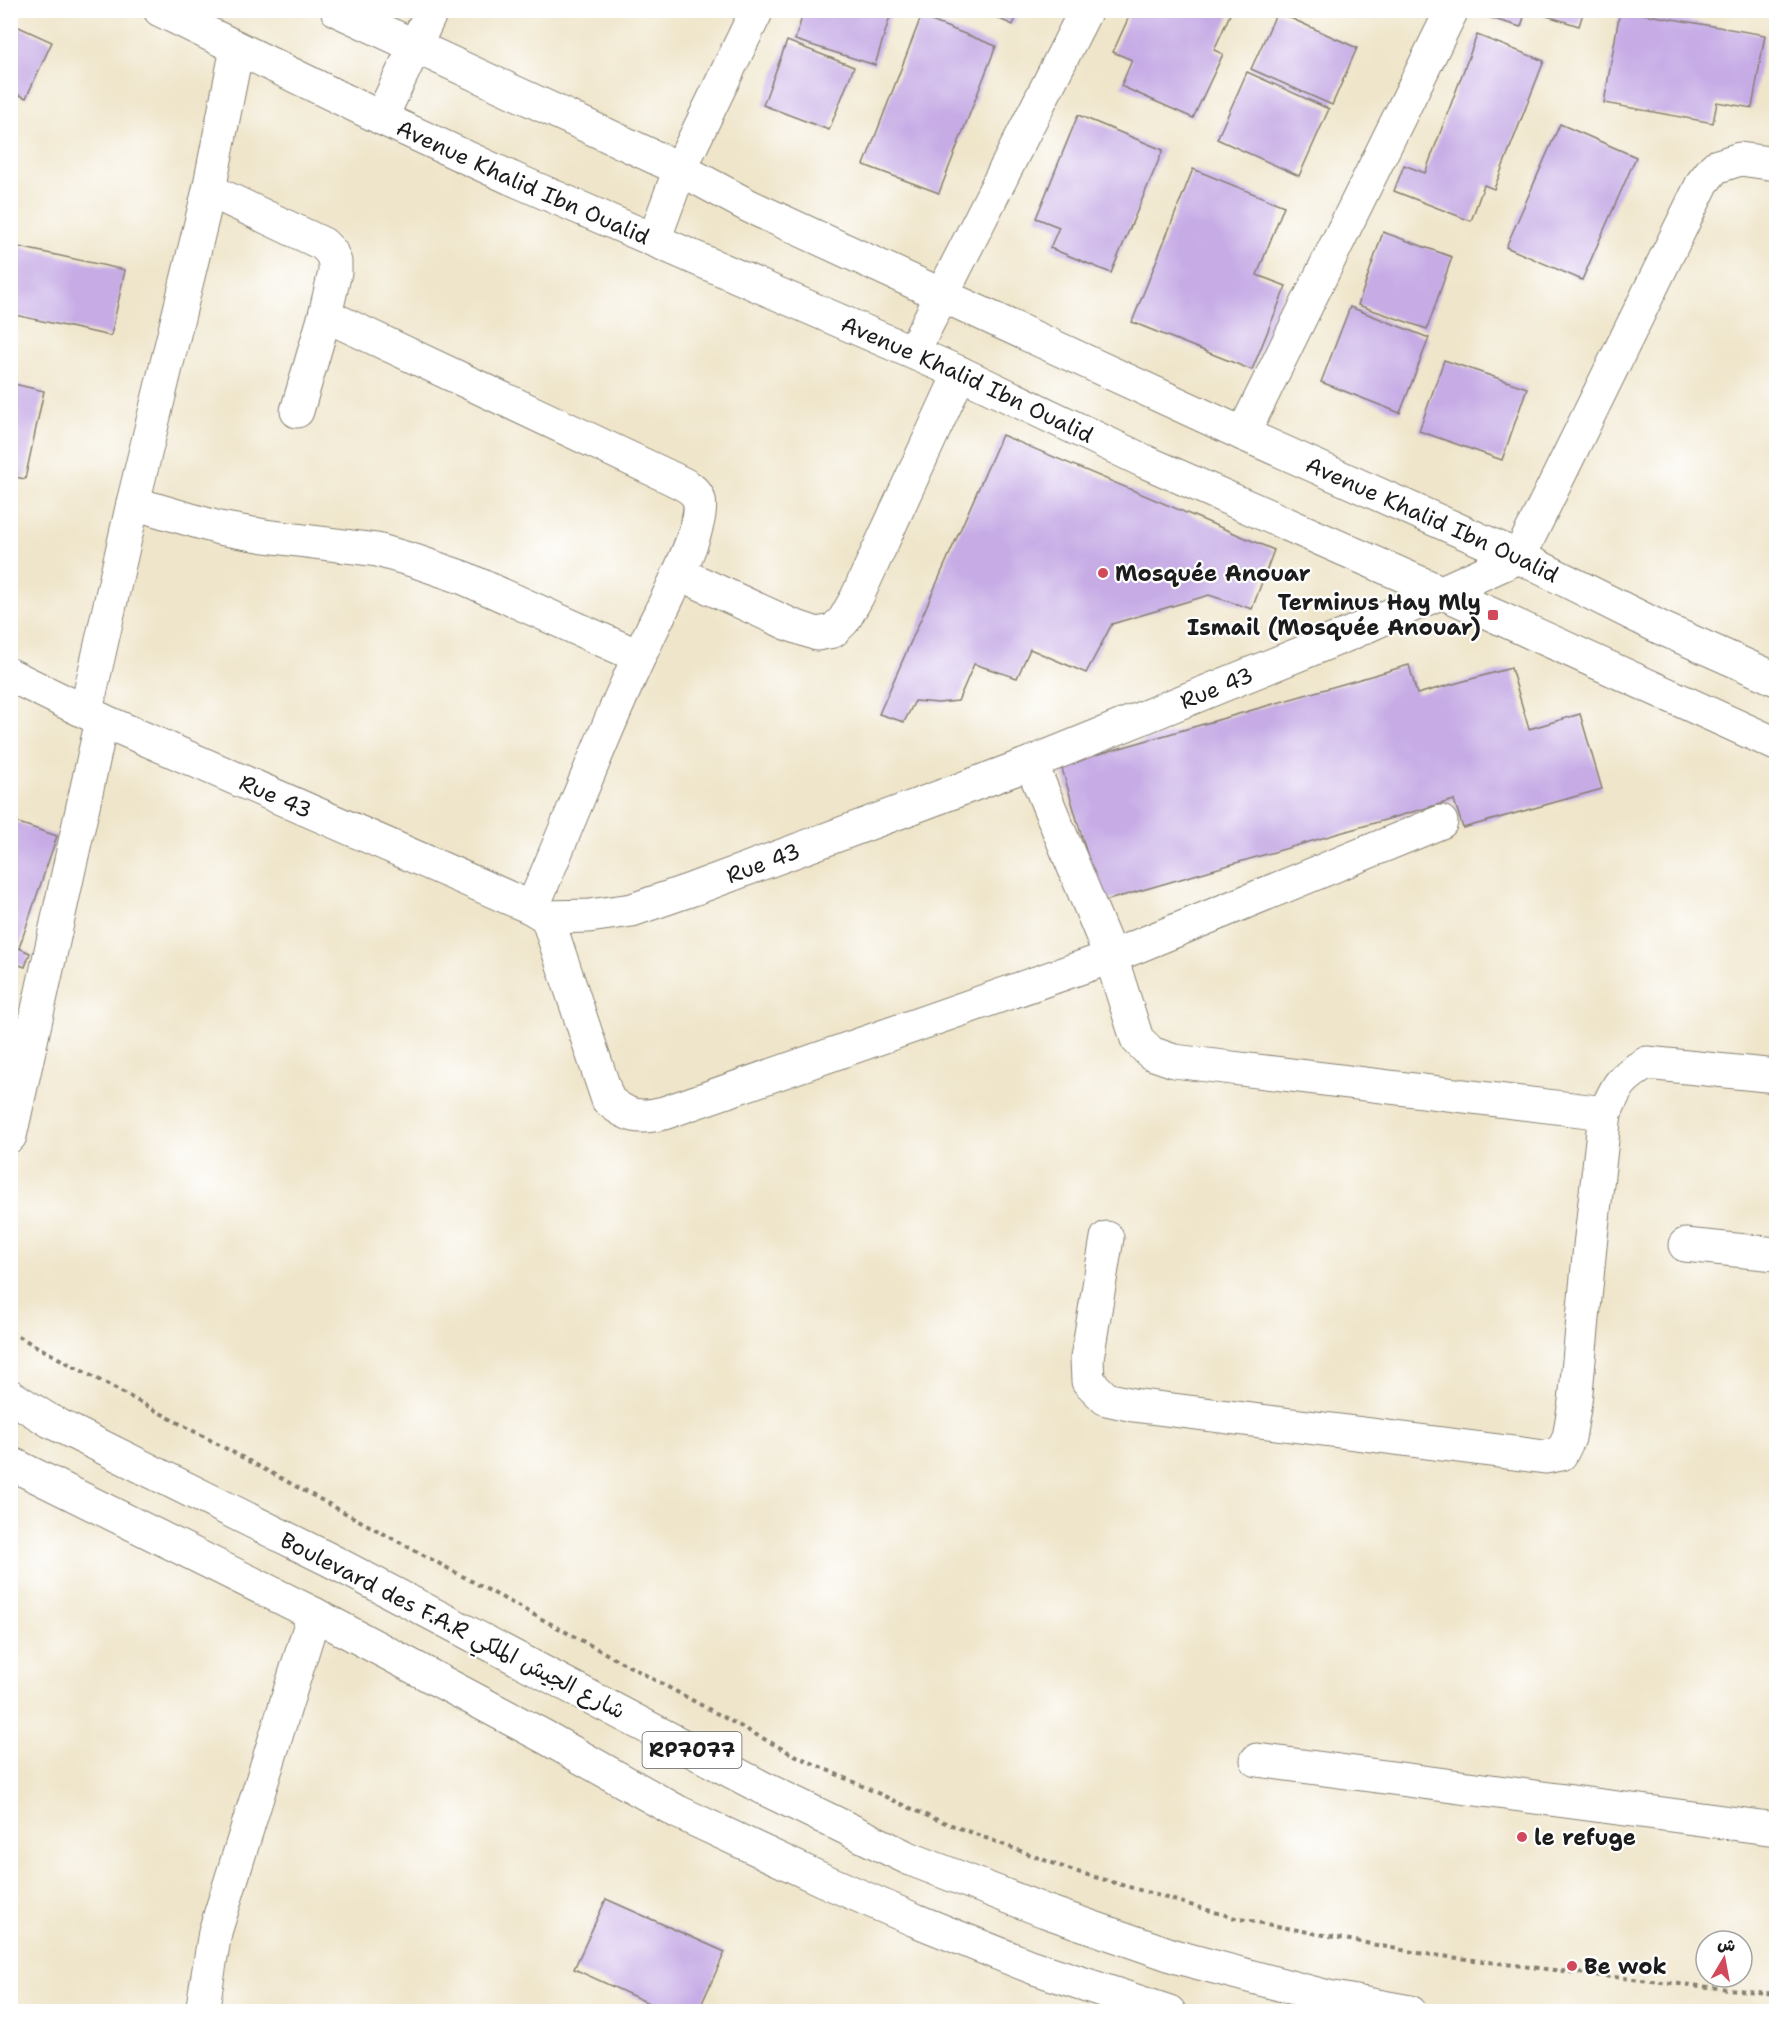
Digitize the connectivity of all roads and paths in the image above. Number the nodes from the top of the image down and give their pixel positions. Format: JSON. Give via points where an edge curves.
{"nodes":[{"id":1,"x":160,"y":10,"type":"edge"},
{"id":2,"x":337,"y":10,"type":"edge"},
{"id":3,"x":432,"y":10,"type":"edge"},
{"id":4,"x":757,"y":10,"type":"edge"},
{"id":5,"x":1086,"y":10,"type":"edge"},
{"id":6,"x":1452,"y":10,"type":"edge"},
{"id":7,"x":415,"y":47,"type":"junction"},
{"id":8,"x":237,"y":48,"type":"junction"},
{"id":9,"x":381,"y":118,"type":"junction"},
{"id":10,"x":1776,"y":164,"type":"edge"},
{"id":11,"x":680,"y":169,"type":"junction"},
{"id":12,"x":209,"y":190,"type":"junction"},
{"id":13,"x":654,"y":240,"type":"junction"},
{"id":14,"x":941,"y":295,"type":"junction"},
{"id":15,"x":325,"y":315,"type":"junction"},
{"id":16,"x":912,"y":352,"type":"junction"},
{"id":17,"x":960,"y":373,"type":"junction"},
{"id":18,"x":297,"y":411,"type":"dead end"},
{"id":19,"x":1243,"y":434,"type":"junction"},
{"id":20,"x":133,"y":503,"type":"junction"},
{"id":21,"x":1519,"y":557,"type":"junction"},
{"id":22,"x":680,"y":574,"type":"junction"},
{"id":23,"x":1440,"y":592,"type":"junction"},
{"id":24,"x":638,"y":656,"type":"junction"},
{"id":25,"x":10,"y":675,"type":"edge"},
{"id":26,"x":1776,"y":679,"type":"edge"},
{"id":27,"x":94,"y":716,"type":"junction"},
{"id":28,"x":1776,"y":744,"type":"edge"},
{"id":29,"x":1031,"y":763,"type":"junction"},
{"id":30,"x":1442,"y":822,"type":"dead end"},
{"id":31,"x":540,"y":912,"type":"junction"},
{"id":32,"x":1111,"y":957,"type":"junction"},
{"id":33,"x":1776,"y":1076,"type":"edge"},
{"id":34,"x":1605,"y":1113,"type":"junction"},
{"id":35,"x":10,"y":1136,"type":"edge"},
{"id":36,"x":1107,"y":1238,"type":"dead end"},
{"id":37,"x":1685,"y":1245,"type":"dead end"},
{"id":38,"x":1776,"y":1254,"type":"edge"},
{"id":39,"x":10,"y":1332,"type":"edge"},
{"id":40,"x":10,"y":1396,"type":"edge"},
{"id":41,"x":10,"y":1463,"type":"edge"},
{"id":42,"x":314,"y":1614,"type":"junction"},
{"id":43,"x":1257,"y":1760,"type":"dead end"},
{"id":44,"x":1776,"y":1829,"type":"edge"},
{"id":45,"x":1776,"y":1994,"type":"edge"},
{"id":46,"x":202,"y":2012,"type":"edge"},
{"id":47,"x":1169,"y":2012,"type":"edge"},
{"id":48,"x":1410,"y":2012,"type":"edge"}],
"edges":[{"from":1,"to":8,"type":"street","name":"Avenue Khalid Ibn Oualid"},
{"from":2,"to":7,"type":"street","name":"Avenue Khalid Ibn Oualid"},
{"from":3,"to":7,"type":"street"},
{"from":4,"to":11,"type":"street"},
{"from":5,"to":14,"type":"street"},
{"from":6,"to":19,"type":"street"},
{"from":7,"to":9,"type":"street"},
{"from":7,"to":11,"type":"street","name":"Avenue Khalid Ibn Oualid"},
{"from":8,"to":9,"type":"street","name":"Avenue Khalid Ibn Oualid"},
{"from":8,"to":12,"type":"street"},
{"from":9,"to":13,"type":"street","name":"Avenue Khalid Ibn Oualid"},
{"from":10,"to":21,"type":"street","via":[[1740,159],[1715,167],[1703,182]]},
{"from":11,"to":13,"type":"street"},
{"from":11,"to":14,"type":"street","name":"Avenue Khalid Ibn Oualid","via":[[749,206]]},
{"from":12,"to":15,"type":"street","via":[[323,244],[331,252],[335,272]]},
{"from":12,"to":20,"type":"street"},
{"from":13,"to":16,"type":"street","name":"Avenue Khalid Ibn Oualid"},
{"from":14,"to":16,"type":"street"},
{"from":14,"to":19,"type":"street","name":"Avenue Khalid Ibn Oualid"},
{"from":15,"to":18,"type":"street"},
{"from":15,"to":22,"type":"street","via":[[692,490],[699,500],[699,518]]},
{"from":16,"to":17,"type":"street","name":"Avenue Khalid Ibn Oualid"},
{"from":17,"to":22,"type":"street","via":[[857,597],[833,631],[817,634],[791,625]]},
{"from":17,"to":23,"type":"street","name":"Avenue Khalid Ibn Oualid","via":[[1146,462]]},
{"from":19,"to":21,"type":"street","name":"Avenue Khalid Ibn Oualid"},
{"from":20,"to":24,"type":"street","via":[[219,528],[377,550],[415,561],[464,578]]},
{"from":20,"to":27,"type":"street"},
{"from":21,"to":23,"type":"street","name":"Rue 43"},
{"from":21,"to":26,"type":"street","name":"Avenue Khalid Ibn Oualid","via":[[1661,628]]},
{"from":22,"to":24,"type":"street"},
{"from":23,"to":28,"type":"street","name":"Avenue Khalid Ibn Oualid"},
{"from":23,"to":29,"type":"street","name":"Rue 43","via":[[1349,634]]},
{"from":24,"to":31,"type":"street"},
{"from":25,"to":27,"type":"street","name":"Rue 43"},
{"from":27,"to":31,"type":"street","name":"Rue 43"},
{"from":27,"to":35,"type":"street"},
{"from":29,"to":31,"type":"street","name":"Rue 43","via":[[632,910],[590,916]]},
{"from":29,"to":32,"type":"street"},
{"from":30,"to":32,"type":"street"},
{"from":31,"to":32,"type":"street","via":[[608,1100],[634,1116],[664,1113]]},
{"from":32,"to":34,"type":"street","via":[[1137,1039],[1151,1053],[1174,1061]]},
{"from":33,"to":34,"type":"street","via":[[1647,1063],[1629,1072],[1617,1086]]},
{"from":34,"to":36,"type":"street","via":[[1575,1402],[1569,1438],[1561,1454],[1545,1457],[1106,1399],[1088,1381],[1087,1358]]},
{"from":37,"to":38,"type":"street"},
{"from":39,"to":45,"type":"path","via":[[790,1753],[930,1817],[1071,1870],[1235,1918],[1418,1953]]},
{"from":40,"to":48,"type":"street","name":"Boulevard des F.A.R شارع الجيش الملكي","number":"RP7077","via":[[764,1788],[908,1858],[1177,1957],[1328,1997]]},
{"from":41,"to":42,"type":"street","number":"RP7077"},
{"from":42,"to":46,"type":"street","via":[[215,1932]]},
{"from":42,"to":47,"type":"street","number":"RP7077","via":[[678,1812],[823,1880],[1032,1967]]},
{"from":43,"to":44,"type":"street"}]}
